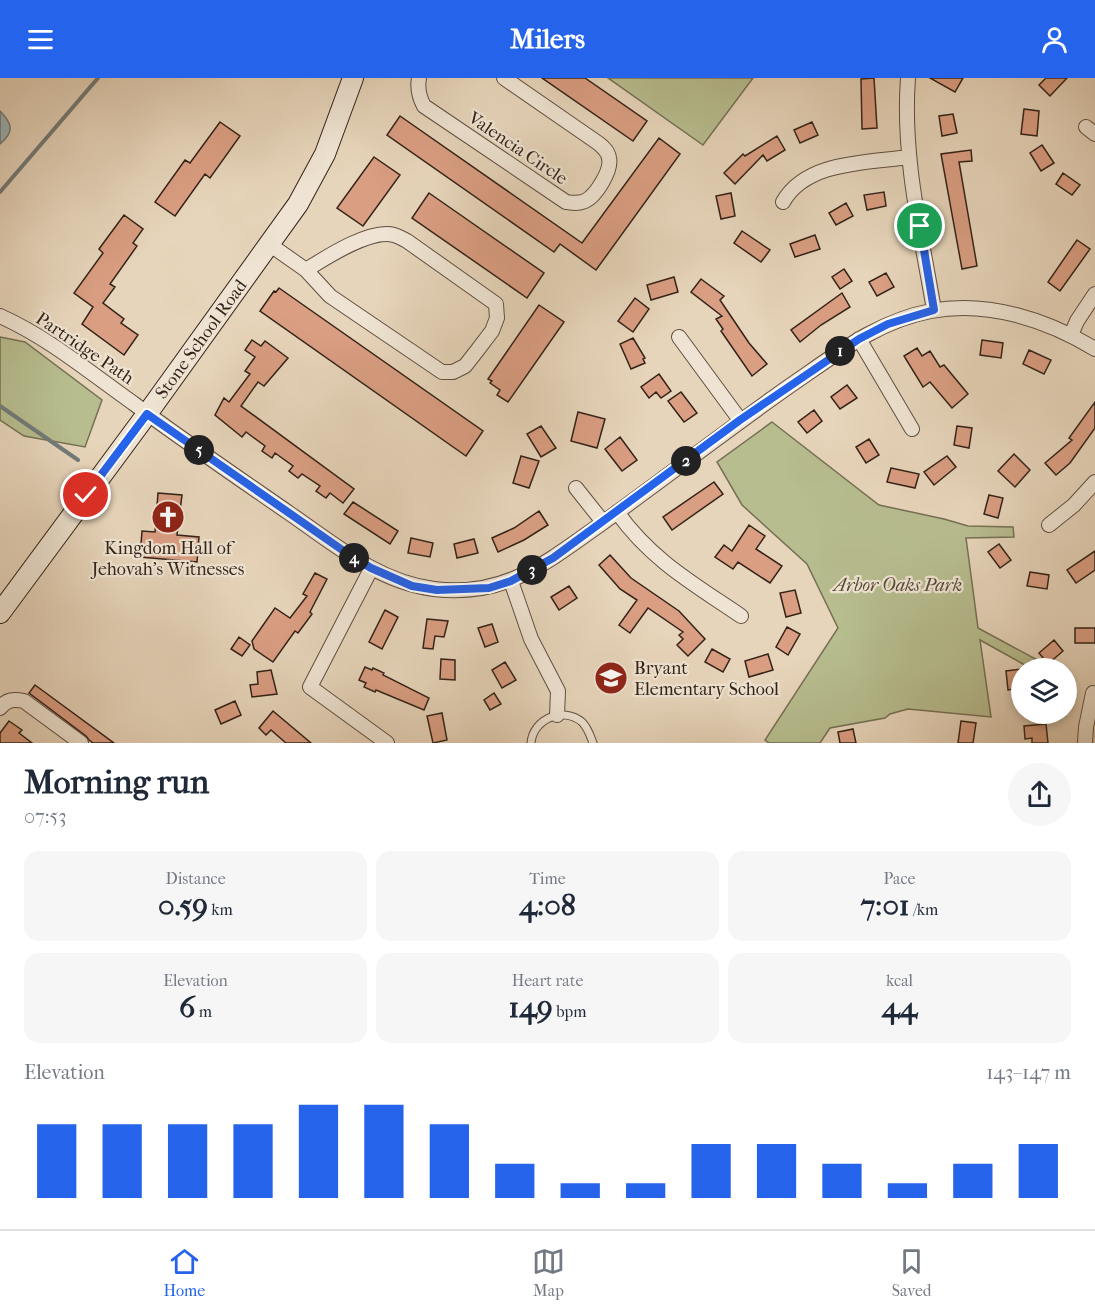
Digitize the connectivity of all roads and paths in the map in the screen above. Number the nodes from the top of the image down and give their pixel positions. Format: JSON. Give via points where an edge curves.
{"nodes":[{"id":1,"x":353,"y":78,"type":"edge"},
{"id":2,"x":419,"y":78,"type":"edge"},
{"id":3,"x":504,"y":78,"type":"edge"},
{"id":4,"x":908,"y":78,"type":"edge"},
{"id":5,"x":908,"y":157,"type":"junction"},
{"id":6,"x":783,"y":202,"type":"dead end"},
{"id":7,"x":269,"y":244,"type":"junction"},
{"id":8,"x":306,"y":270,"type":"junction"},
{"id":9,"x":1095,"y":294,"type":"edge"},
{"id":10,"x":934,"y":310,"type":"junction"},
{"id":11,"x":0,"y":316,"type":"edge"},
{"id":12,"x":1071,"y":335,"type":"junction"},
{"id":13,"x":679,"y":337,"type":"dead end"},
{"id":14,"x":859,"y":339,"type":"junction"},
{"id":15,"x":1095,"y":349,"type":"edge"},
{"id":16,"x":147,"y":414,"type":"junction"},
{"id":17,"x":740,"y":420,"type":"junction"},
{"id":18,"x":912,"y":429,"type":"dead end"},
{"id":19,"x":1095,"y":482,"type":"edge"},
{"id":20,"x":576,"y":488,"type":"dead end"},
{"id":21,"x":617,"y":512,"type":"junction"},
{"id":22,"x":603,"y":522,"type":"junction"},
{"id":23,"x":1049,"y":525,"type":"dead end"},
{"id":24,"x":371,"y":568,"type":"junction"},
{"id":25,"x":511,"y":581,"type":"junction"},
{"id":26,"x":0,"y":613,"type":"edge"},
{"id":27,"x":741,"y":616,"type":"dead end"},
{"id":28,"x":1093,"y":693,"type":"dead end"},
{"id":29,"x":0,"y":708,"type":"edge"},
{"id":30,"x":557,"y":715,"type":"junction"},
{"id":31,"x":81,"y":743,"type":"edge"},
{"id":32,"x":387,"y":743,"type":"edge"},
{"id":33,"x":531,"y":743,"type":"edge"},
{"id":34,"x":593,"y":743,"type":"edge"},
{"id":35,"x":1085,"y":743,"type":"edge"}],
"edges":[{"from":1,"to":7,"type":"main road","name":"Stone School Road","via":[[318,169]]},
{"from":2,"to":3,"type":"street","name":"Valencia Circle","via":[[419,97],[424,106],[566,202],[584,202],[608,173],[609,156]]},
{"from":4,"to":5,"type":"street"},
{"from":5,"to":6,"type":"street","via":[[831,168],[796,184]]},
{"from":5,"to":10,"type":"street"},
{"from":7,"to":8,"type":"street"},
{"from":7,"to":16,"type":"main road","name":"Stone School Road"},
{"from":8,"to":8,"type":"street","via":[[330,296],[442,372],[465,366],[492,331],[497,318],[496,304],[393,234],[363,240]]},
{"from":9,"to":12,"type":"street"},
{"from":10,"to":12,"type":"street","name":"Partridge Path","via":[[1003,312]]},
{"from":10,"to":14,"type":"street","name":"Partridge Path","via":[[888,324]]},
{"from":11,"to":16,"type":"street","name":"Partridge Path","via":[[53,345]]},
{"from":12,"to":15,"type":"street","name":"Partridge Path"},
{"from":13,"to":17,"type":"street"},
{"from":14,"to":17,"type":"street","name":"Partridge Path"},
{"from":14,"to":18,"type":"street"},
{"from":16,"to":24,"type":"street","name":"Partridge Path"},
{"from":16,"to":26,"type":"main road","name":"Stone School Road"},
{"from":17,"to":21,"type":"street","name":"Partridge Path"},
{"from":19,"to":23,"type":"street"},
{"from":20,"to":22,"type":"street"},
{"from":21,"to":22,"type":"street","name":"Partridge Path"},
{"from":21,"to":27,"type":"street","via":[[649,551]]},
{"from":22,"to":25,"type":"street","name":"Partridge Path","via":[[553,558]]},
{"from":24,"to":25,"type":"street","name":"Partridge Path","via":[[412,586],[437,590],[489,588]]},
{"from":24,"to":32,"type":"street","via":[[310,687]]},
{"from":25,"to":30,"type":"street","via":[[531,639],[558,691]]},
{"from":28,"to":35,"type":"street"},
{"from":29,"to":31,"type":"street","via":[[14,699],[24,701]]},
{"from":30,"to":33,"type":"lane","via":[[536,728]]},
{"from":30,"to":34,"type":"lane","via":[[581,722]]}]}
